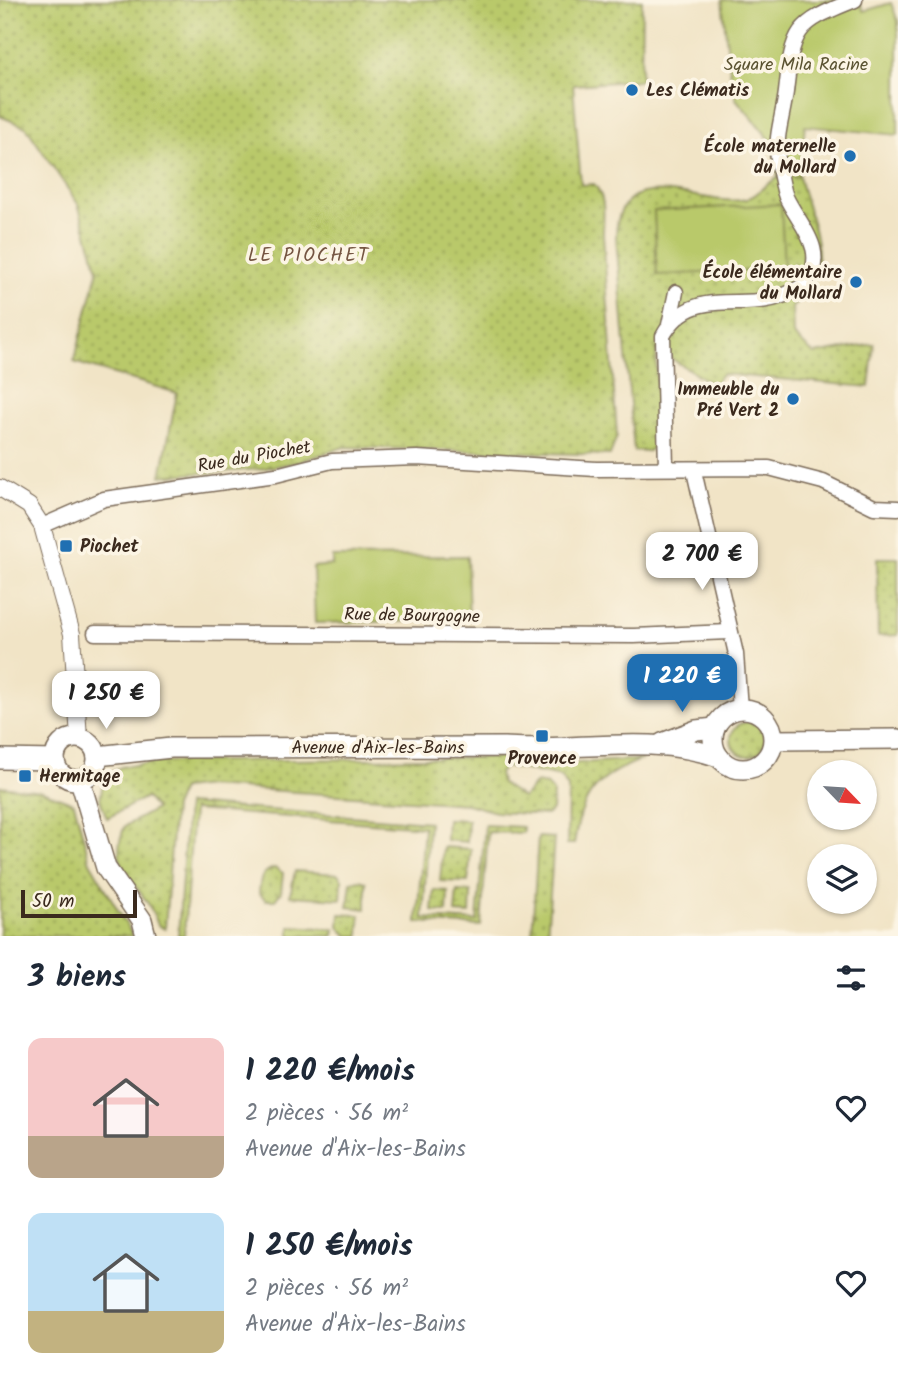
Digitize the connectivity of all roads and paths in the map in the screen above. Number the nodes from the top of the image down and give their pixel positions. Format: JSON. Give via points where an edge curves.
{"nodes":[{"id":1,"x":855,"y":0,"type":"edge"},
{"id":2,"x":676,"y":292,"type":"dead end"},
{"id":3,"x":669,"y":325,"type":"junction"},
{"id":4,"x":666,"y":468,"type":"junction"},
{"id":5,"x":694,"y":471,"type":"junction"},
{"id":6,"x":0,"y":488,"type":"edge"},
{"id":7,"x":898,"y":508,"type":"edge"},
{"id":8,"x":42,"y":526,"type":"junction"},
{"id":9,"x":729,"y":632,"type":"junction"},
{"id":10,"x":95,"y":633,"type":"dead end"},
{"id":11,"x":740,"y":709,"type":"junction"},
{"id":12,"x":715,"y":728,"type":"junction"},
{"id":13,"x":79,"y":738,"type":"junction"},
{"id":14,"x":898,"y":739,"type":"edge"},
{"id":15,"x":774,"y":740,"type":"junction"},
{"id":16,"x":660,"y":744,"type":"junction"},
{"id":17,"x":97,"y":757,"type":"junction"},
{"id":18,"x":719,"y":757,"type":"junction"},
{"id":19,"x":0,"y":759,"type":"edge"},
{"id":20,"x":55,"y":760,"type":"junction"},
{"id":21,"x":80,"y":780,"type":"junction"},
{"id":22,"x":146,"y":936,"type":"edge"}],
"edges":[{"from":1,"to":3,"type":"street","via":[[806,23],[790,47],[777,146],[786,197],[814,249],[804,285],[766,302],[714,301],[683,311]]},
{"from":2,"to":3,"type":"street"},
{"from":3,"to":4,"type":"street","via":[[663,336]]},
{"from":4,"to":5,"type":"street","name":"Rue du Piochet"},
{"from":4,"to":8,"type":"street","name":"Rue du Piochet","via":[[596,469],[417,458],[332,461],[276,475],[104,499]]},
{"from":5,"to":7,"type":"street","name":"Rue du Piochet","via":[[769,468],[823,482],[874,507]]},
{"from":5,"to":9,"type":"street"},
{"from":6,"to":8,"type":"street","via":[[30,506]]},
{"from":8,"to":13,"type":"street","via":[[72,634]]},
{"from":9,"to":10,"type":"street","name":"Rue de Bourgogne","via":[[634,636]]},
{"from":9,"to":11,"type":"street","via":[[736,654]]},
{"from":11,"to":12,"type":"main road","name":"Avenue d'Aix-les-Bains","via":[[728,713]]},
{"from":11,"to":15,"type":"main road","via":[[765,718]]},
{"from":12,"to":16,"type":"main road","name":"Avenue d'Aix-les-Bains"},
{"from":12,"to":18,"type":"main road","via":[[714,748]]},
{"from":13,"to":17,"type":"main road","via":[[89,742]]},
{"from":13,"to":20,"type":"main road","via":[[62,743]]},
{"from":14,"to":15,"type":"main road"},
{"from":15,"to":18,"type":"main road","name":"Avenue d'Aix-les-Bains","via":[[769,755],[754,768],[734,768]]},
{"from":16,"to":17,"type":"main road","name":"Avenue d'Aix-les-Bains","via":[[544,750],[171,748]]},
{"from":16,"to":18,"type":"main road","name":"Avenue d'Aix-les-Bains"},
{"from":17,"to":21,"type":"main road","via":[[92,773]]},
{"from":19,"to":20,"type":"main road"},
{"from":20,"to":21,"type":"main road","via":[[61,774]]},
{"from":21,"to":22,"type":"main road","via":[[106,868],[142,920]]}]}
